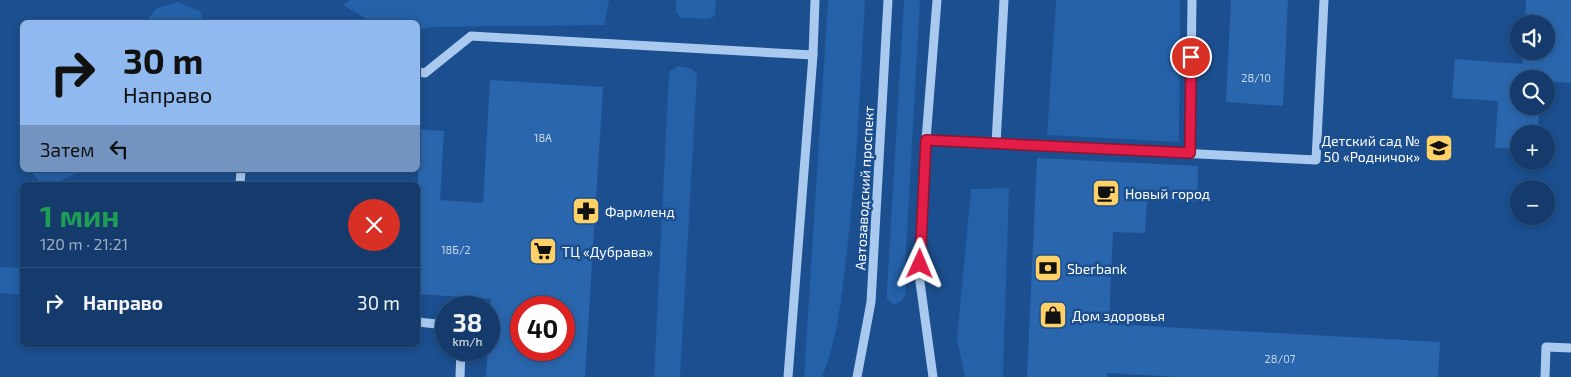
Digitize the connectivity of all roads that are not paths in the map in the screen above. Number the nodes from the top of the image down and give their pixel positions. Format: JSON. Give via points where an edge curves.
{"nodes":[{"id":1,"x":816,"y":0,"type":"edge"},
{"id":2,"x":888,"y":0,"type":"edge"},
{"id":3,"x":937,"y":0,"type":"edge"},
{"id":4,"x":1004,"y":0,"type":"edge"},
{"id":5,"x":1192,"y":0,"type":"edge"},
{"id":6,"x":1324,"y":0,"type":"edge"},
{"id":7,"x":813,"y":55,"type":"junction"},
{"id":8,"x":420,"y":72,"type":"edge"},
{"id":9,"x":926,"y":140,"type":"junction"},
{"id":10,"x":996,"y":143,"type":"junction"},
{"id":11,"x":1190,"y":153,"type":"junction"},
{"id":12,"x":420,"y":322,"type":"edge"},
{"id":13,"x":435,"y":324,"type":"edge"},
{"id":14,"x":1571,"y":348,"type":"edge"},
{"id":15,"x":461,"y":361,"type":"edge"},
{"id":16,"x":460,"y":377,"type":"edge"},
{"id":17,"x":788,"y":377,"type":"edge"},
{"id":18,"x":857,"y":377,"type":"edge"},
{"id":19,"x":933,"y":377,"type":"edge"},
{"id":20,"x":1545,"y":377,"type":"edge"}],
"edges":[{"from":1,"to":7,"type":"street"},
{"from":2,"to":18,"type":"street","name":"Автозаводский проспект","via":[[871,302]]},
{"from":3,"to":9,"type":"street"},
{"from":4,"to":10,"type":"street"},
{"from":5,"to":11,"type":"street"},
{"from":6,"to":11,"type":"street","via":[[1316,160]]},
{"from":7,"to":8,"type":"street","via":[[471,36],[425,72]]},
{"from":7,"to":17,"type":"street"},
{"from":9,"to":10,"type":"street"},
{"from":9,"to":19,"type":"street","via":[[920,282]]},
{"from":10,"to":11,"type":"street"},
{"from":12,"to":13,"type":"street"},
{"from":14,"to":20,"type":"street","via":[[1546,347]]},
{"from":15,"to":16,"type":"street"}]}
